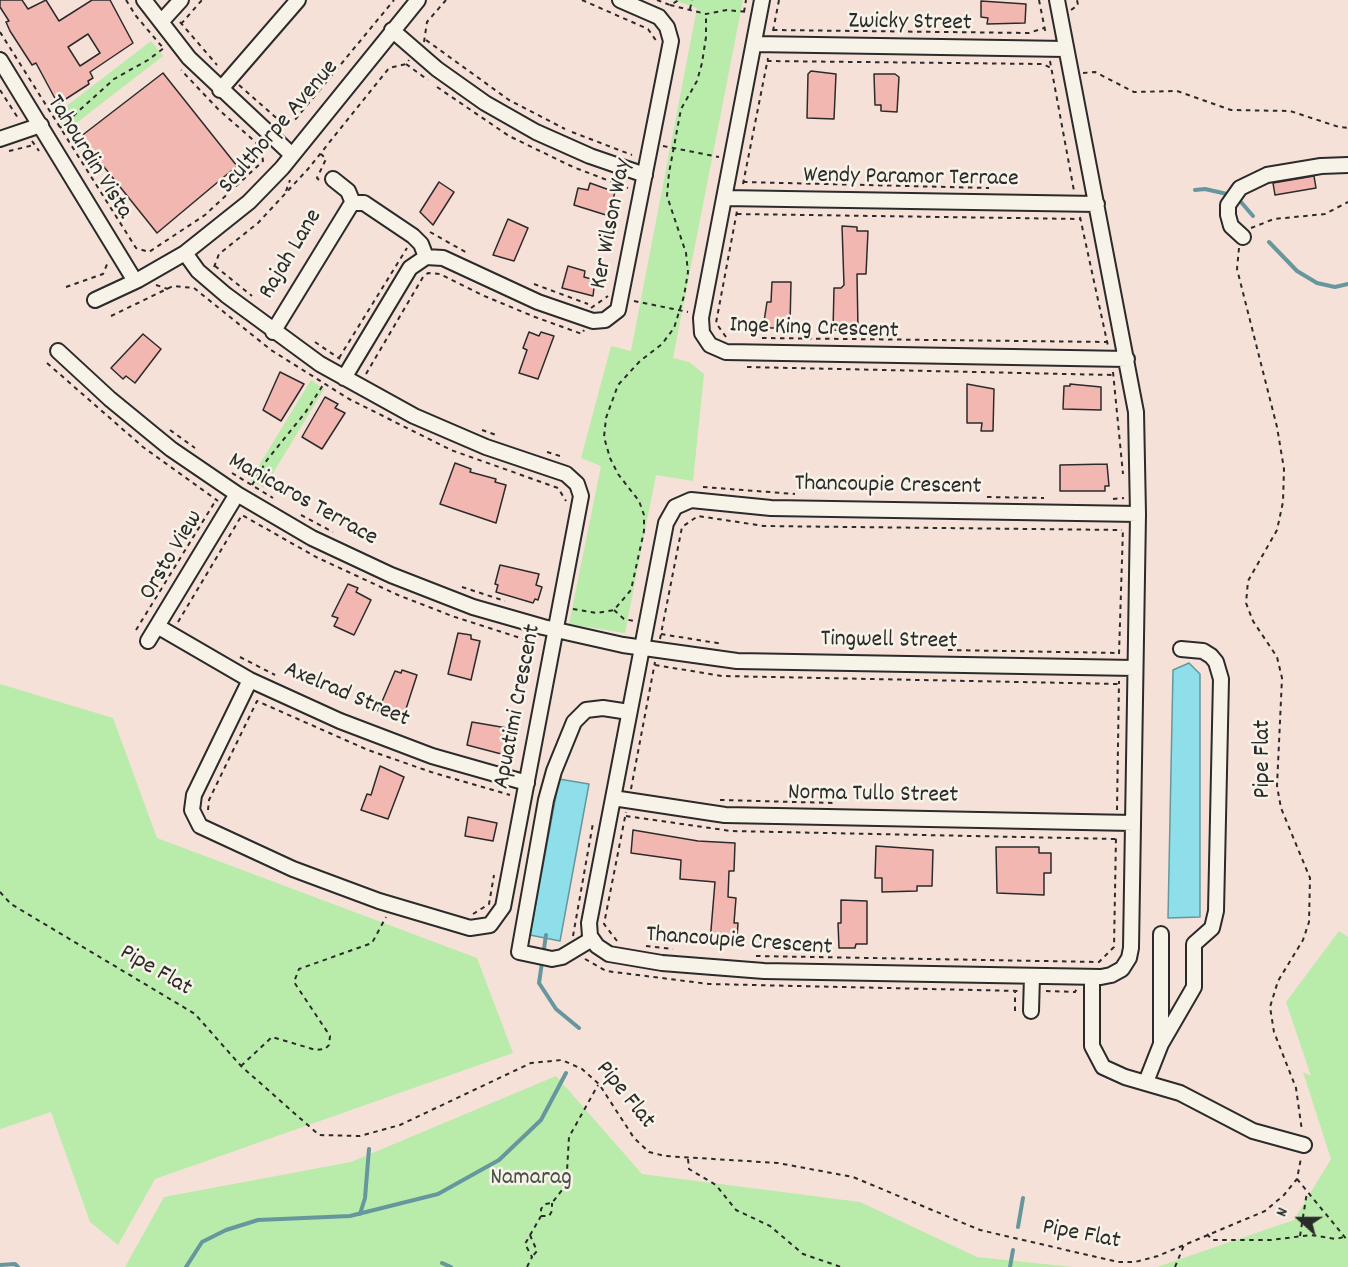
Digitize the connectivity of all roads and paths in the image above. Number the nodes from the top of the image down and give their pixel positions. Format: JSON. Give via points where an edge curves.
{"nodes":[{"id":1,"x":144,"y":0,"type":"edge"},
{"id":2,"x":181,"y":0,"type":"edge"},
{"id":3,"x":202,"y":0,"type":"edge"},
{"id":4,"x":298,"y":0,"type":"edge"},
{"id":5,"x":394,"y":0,"type":"edge"},
{"id":6,"x":418,"y":0,"type":"edge"},
{"id":7,"x":446,"y":0,"type":"edge"},
{"id":8,"x":582,"y":0,"type":"edge"},
{"id":9,"x":620,"y":0,"type":"edge"},
{"id":10,"x":657,"y":0,"type":"edge"},
{"id":11,"x":679,"y":0,"type":"edge"},
{"id":12,"x":692,"y":0,"type":"edge"},
{"id":13,"x":746,"y":0,"type":"edge"},
{"id":14,"x":762,"y":0,"type":"edge"},
{"id":15,"x":779,"y":0,"type":"edge"},
{"id":16,"x":1039,"y":0,"type":"edge"},
{"id":17,"x":1057,"y":0,"type":"edge"},
{"id":18,"x":670,"y":5,"type":"junction"},
{"id":19,"x":690,"y":10,"type":"junction"},
{"id":20,"x":744,"y":12,"type":"junction"},
{"id":21,"x":706,"y":14,"type":"junction"},
{"id":22,"x":759,"y":15,"type":"junction"},
{"id":23,"x":775,"y":18,"type":"junction"},
{"id":24,"x":161,"y":22,"type":"junction"},
{"id":25,"x":182,"y":24,"type":"dead end"},
{"id":26,"x":1044,"y":28,"type":"junction"},
{"id":27,"x":392,"y":30,"type":"junction"},
{"id":28,"x":0,"y":32,"type":"edge"},
{"id":29,"x":657,"y":42,"type":"dead end"},
{"id":30,"x":754,"y":44,"type":"junction"},
{"id":31,"x":1048,"y":48,"type":"junction"},
{"id":32,"x":1066,"y":49,"type":"junction"},
{"id":33,"x":158,"y":53,"type":"dead end"},
{"id":34,"x":0,"y":60,"type":"edge"},
{"id":35,"x":406,"y":64,"type":"dead end"},
{"id":36,"x":1052,"y":69,"type":"junction"},
{"id":37,"x":1072,"y":76,"type":"junction"},
{"id":38,"x":1054,"y":79,"type":"junction"},
{"id":39,"x":0,"y":90,"type":"edge"},
{"id":40,"x":220,"y":90,"type":"junction"},
{"id":41,"x":282,"y":123,"type":"dead end"},
{"id":42,"x":41,"y":125,"type":"junction"},
{"id":43,"x":60,"y":128,"type":"junction"},
{"id":44,"x":1348,"y":128,"type":"edge"},
{"id":45,"x":26,"y":130,"type":"junction"},
{"id":46,"x":652,"y":144,"type":"junction"},
{"id":47,"x":3,"y":145,"type":"edge"},
{"id":48,"x":34,"y":145,"type":"junction"},
{"id":49,"x":261,"y":147,"type":"dead end"},
{"id":50,"x":635,"y":148,"type":"dead end"},
{"id":51,"x":674,"y":148,"type":"junction"},
{"id":52,"x":39,"y":151,"type":"dead end"},
{"id":53,"x":321,"y":153,"type":"junction"},
{"id":54,"x":292,"y":155,"type":"junction"},
{"id":55,"x":633,"y":156,"type":"junction"},
{"id":56,"x":732,"y":159,"type":"junction"},
{"id":57,"x":747,"y":162,"type":"junction"},
{"id":58,"x":1348,"y":165,"type":"edge"},
{"id":59,"x":631,"y":171,"type":"junction"},
{"id":60,"x":645,"y":175,"type":"junction"},
{"id":61,"x":327,"y":180,"type":"joint"},
{"id":62,"x":743,"y":182,"type":"junction"},
{"id":63,"x":628,"y":188,"type":"dead end"},
{"id":64,"x":991,"y":188,"type":"dead end"},
{"id":65,"x":724,"y":198,"type":"junction"},
{"id":66,"x":740,"y":199,"type":"junction"},
{"id":67,"x":1348,"y":202,"type":"edge"},
{"id":68,"x":353,"y":203,"type":"junction"},
{"id":69,"x":1078,"y":204,"type":"junction"},
{"id":70,"x":1096,"y":204,"type":"junction"},
{"id":71,"x":737,"y":214,"type":"junction"},
{"id":72,"x":1081,"y":219,"type":"junction"},
{"id":73,"x":425,"y":230,"type":"dead end"},
{"id":74,"x":1243,"y":237,"type":"junction"},
{"id":75,"x":185,"y":253,"type":"junction"},
{"id":76,"x":426,"y":257,"type":"junction"},
{"id":77,"x":476,"y":257,"type":"dead end"},
{"id":78,"x":109,"y":262,"type":"dead end"},
{"id":79,"x":135,"y":281,"type":"junction"},
{"id":80,"x":532,"y":283,"type":"dead end"},
{"id":81,"x":66,"y":287,"type":"dead end"},
{"id":82,"x":194,"y":288,"type":"dead end"},
{"id":83,"x":622,"y":299,"type":"junction"},
{"id":84,"x":94,"y":300,"type":"dead end"},
{"id":85,"x":260,"y":303,"type":"dead end"},
{"id":86,"x":592,"y":305,"type":"junction"},
{"id":87,"x":680,"y":310,"type":"junction"},
{"id":88,"x":701,"y":314,"type":"junction"},
{"id":89,"x":111,"y":316,"type":"dead end"},
{"id":90,"x":717,"y":317,"type":"junction"},
{"id":91,"x":588,"y":319,"type":"junction"},
{"id":92,"x":273,"y":332,"type":"junction"},
{"id":93,"x":306,"y":337,"type":"dead end"},
{"id":94,"x":727,"y":338,"type":"dead end"},
{"id":95,"x":762,"y":338,"type":"dead end"},
{"id":96,"x":1107,"y":342,"type":"junction"},
{"id":97,"x":58,"y":351,"type":"dead end"},
{"id":98,"x":1111,"y":359,"type":"junction"},
{"id":99,"x":1127,"y":359,"type":"junction"},
{"id":100,"x":352,"y":365,"type":"junction"},
{"id":101,"x":738,"y":366,"type":"dead end"},
{"id":102,"x":1114,"y":375,"type":"junction"},
{"id":103,"x":344,"y":378,"type":"junction"},
{"id":104,"x":323,"y":384,"type":"dead end"},
{"id":105,"x":166,"y":426,"type":"dead end"},
{"id":106,"x":479,"y":429,"type":"dead end"},
{"id":107,"x":507,"y":440,"type":"dead end"},
{"id":108,"x":197,"y":450,"type":"dead end"},
{"id":109,"x":539,"y":450,"type":"dead end"},
{"id":110,"x":556,"y":471,"type":"junction"},
{"id":111,"x":232,"y":473,"type":"dead end"},
{"id":112,"x":1123,"y":478,"type":"dead end"},
{"id":113,"x":252,"y":485,"type":"junction"},
{"id":114,"x":551,"y":486,"type":"dead end"},
{"id":115,"x":1124,"y":490,"type":"dead end"},
{"id":116,"x":237,"y":494,"type":"junction"},
{"id":117,"x":216,"y":500,"type":"dead end"},
{"id":118,"x":277,"y":501,"type":"dead end"},
{"id":119,"x":293,"y":510,"type":"dead end"},
{"id":120,"x":1124,"y":514,"type":"junction"},
{"id":121,"x":1138,"y":514,"type":"junction"},
{"id":122,"x":1122,"y":530,"type":"junction"},
{"id":123,"x":336,"y":533,"type":"dead end"},
{"id":124,"x":459,"y":586,"type":"dead end"},
{"id":125,"x":512,"y":603,"type":"dead end"},
{"id":126,"x":562,"y":607,"type":"junction"},
{"id":127,"x":178,"y":622,"type":"dead end"},
{"id":128,"x":157,"y":626,"type":"junction"},
{"id":129,"x":136,"y":630,"type":"dead end"},
{"id":130,"x":557,"y":631,"type":"junction"},
{"id":131,"x":661,"y":634,"type":"junction"},
{"id":132,"x":148,"y":641,"type":"dead end"},
{"id":133,"x":539,"y":644,"type":"dead end"},
{"id":134,"x":729,"y":645,"type":"dead end"},
{"id":135,"x":642,"y":647,"type":"junction"},
{"id":136,"x":1181,"y":649,"type":"dead end"},
{"id":137,"x":658,"y":650,"type":"junction"},
{"id":138,"x":942,"y":650,"type":"dead end"},
{"id":139,"x":231,"y":652,"type":"dead end"},
{"id":140,"x":655,"y":665,"type":"junction"},
{"id":141,"x":1136,"y":668,"type":"junction"},
{"id":142,"x":281,"y":678,"type":"dead end"},
{"id":143,"x":250,"y":680,"type":"junction"},
{"id":144,"x":629,"y":712,"type":"junction"},
{"id":145,"x":527,"y":783,"type":"junction"},
{"id":146,"x":510,"y":795,"type":"dead end"},
{"id":147,"x":613,"y":798,"type":"junction"},
{"id":148,"x":709,"y":800,"type":"dead end"},
{"id":149,"x":629,"y":801,"type":"junction"},
{"id":150,"x":841,"y":803,"type":"dead end"},
{"id":151,"x":596,"y":812,"type":"dead end"},
{"id":152,"x":212,"y":816,"type":"dead end"},
{"id":153,"x":626,"y":816,"type":"junction"},
{"id":154,"x":1116,"y":822,"type":"junction"},
{"id":155,"x":1133,"y":823,"type":"junction"},
{"id":156,"x":1116,"y":839,"type":"junction"},
{"id":157,"x":0,"y":892,"type":"edge"},
{"id":158,"x":489,"y":904,"type":"dead end"},
{"id":159,"x":389,"y":912,"type":"dead end"},
{"id":160,"x":473,"y":914,"type":"dead end"},
{"id":161,"x":1161,"y":934,"type":"dead end"},
{"id":162,"x":592,"y":939,"type":"junction"},
{"id":163,"x":622,"y":942,"type":"dead end"},
{"id":164,"x":640,"y":945,"type":"dead end"},
{"id":165,"x":577,"y":947,"type":"junction"},
{"id":166,"x":682,"y":951,"type":"dead end"},
{"id":167,"x":754,"y":956,"type":"dead end"},
{"id":168,"x":1077,"y":962,"type":"junction"},
{"id":169,"x":1032,"y":976,"type":"junction"},
{"id":170,"x":1092,"y":976,"type":"junction"},
{"id":171,"x":1077,"y":977,"type":"junction"},
{"id":172,"x":1015,"y":991,"type":"junction"},
{"id":173,"x":1031,"y":991,"type":"junction"},
{"id":174,"x":1015,"y":1011,"type":"dead end"},
{"id":175,"x":1031,"y":1011,"type":"dead end"},
{"id":176,"x":1161,"y":1044,"type":"junction"},
{"id":177,"x":241,"y":1066,"type":"junction"},
{"id":178,"x":1146,"y":1082,"type":"junction"},
{"id":179,"x":599,"y":1084,"type":"junction"},
{"id":180,"x":1304,"y":1146,"type":"junction"},
{"id":181,"x":688,"y":1158,"type":"junction"},
{"id":182,"x":1297,"y":1179,"type":"junction"},
{"id":183,"x":1307,"y":1192,"type":"junction"},
{"id":184,"x":552,"y":1203,"type":"junction"},
{"id":185,"x":541,"y":1216,"type":"junction"},
{"id":186,"x":1206,"y":1234,"type":"junction"},
{"id":187,"x":530,"y":1235,"type":"junction"},
{"id":188,"x":1300,"y":1236,"type":"junction"},
{"id":189,"x":1344,"y":1237,"type":"junction"},
{"id":190,"x":1348,"y":1241,"type":"edge"},
{"id":191,"x":1184,"y":1245,"type":"junction"},
{"id":192,"x":531,"y":1257,"type":"junction"},
{"id":193,"x":527,"y":1267,"type":"edge"},
{"id":194,"x":841,"y":1267,"type":"edge"},
{"id":195,"x":1175,"y":1267,"type":"edge"}],
"edges":[{"from":1,"to":24,"type":"street"},
{"from":2,"to":24,"type":"street"},
{"from":3,"to":25,"type":"path"},
{"from":4,"to":40,"type":"street"},
{"from":5,"to":41,"type":"path","via":[[294,121]]},
{"from":6,"to":27,"type":"street","name":"Sculthorpe Avenue"},
{"from":7,"to":55,"type":"path","via":[[427,22],[426,40],[509,100],[569,131]]},
{"from":8,"to":29,"type":"path","via":[[648,29]]},
{"from":9,"to":46,"type":"street","name":"Ker Wilson Way","via":[[659,17],[671,36]]},
{"from":10,"to":18,"type":"path"},
{"from":11,"to":18,"type":"path"},
{"from":12,"to":19,"type":"path"},
{"from":13,"to":20,"type":"path"},
{"from":14,"to":22,"type":"street","name":"Inge King Crescent"},
{"from":15,"to":23,"type":"path"},
{"from":16,"to":26,"type":"path"},
{"from":17,"to":32,"type":"street","name":"Thancoupie Crescent"},
{"from":18,"to":19,"type":"path"},
{"from":19,"to":21,"type":"path"},
{"from":20,"to":21,"type":"path"},
{"from":20,"to":22,"type":"path"},
{"from":21,"to":51,"type":"path","via":[[702,63],[681,109]]},
{"from":22,"to":23,"type":"path"},
{"from":22,"to":30,"type":"street","name":"Inge King Crescent"},
{"from":23,"to":26,"type":"path","via":[[773,30],[1029,33]]},
{"from":24,"to":40,"type":"street"},
{"from":26,"to":31,"type":"path"},
{"from":27,"to":54,"type":"street","name":"Sculthorpe Avenue"},
{"from":27,"to":59,"type":"street","via":[[485,103],[536,132]]},
{"from":28,"to":43,"type":"path"},
{"from":30,"to":31,"type":"street","name":"Zwicky Street"},
{"from":30,"to":56,"type":"street","name":"Inge King Crescent"},
{"from":31,"to":32,"type":"street","name":"Zwicky Street"},
{"from":31,"to":36,"type":"path"},
{"from":32,"to":37,"type":"street","name":"Thancoupie Crescent"},
{"from":33,"to":43,"type":"path","via":[[114,79]]},
{"from":34,"to":42,"type":"street","name":"Tahourdin Vista"},
{"from":35,"to":53,"type":"path","via":[[389,68]]},
{"from":36,"to":38,"type":"path"},
{"from":36,"to":57,"type":"path","via":[[1042,64],[767,61]]},
{"from":37,"to":38,"type":"path"},
{"from":37,"to":44,"type":"path","via":[[1095,72],[1134,92],[1177,91],[1224,109],[1290,111]]},
{"from":37,"to":70,"type":"street","name":"Thancoupie Crescent"},
{"from":38,"to":69,"type":"path"},
{"from":39,"to":45,"type":"path"},
{"from":40,"to":54,"type":"street"},
{"from":42,"to":45,"type":"street"},
{"from":42,"to":79,"type":"street","name":"Tahourdin Vista"},
{"from":43,"to":49,"type":"path","via":[[136,248],[149,252],[205,215],[263,161]]},
{"from":45,"to":47,"type":"street"},
{"from":45,"to":48,"type":"path"},
{"from":46,"to":51,"type":"path"},
{"from":46,"to":60,"type":"street","name":"Ker Wilson Way"},
{"from":47,"to":48,"type":"path"},
{"from":48,"to":52,"type":"path"},
{"from":50,"to":55,"type":"path"},
{"from":51,"to":56,"type":"path"},
{"from":51,"to":87,"type":"path","via":[[667,196],[686,253],[688,272]]},
{"from":53,"to":61,"type":"path","via":[[326,159],[317,178]]},
{"from":53,"to":85,"type":"path","via":[[258,223],[219,254],[215,266]]},
{"from":54,"to":75,"type":"street","name":"Sculthorpe Avenue","via":[[249,202]]},
{"from":55,"to":59,"type":"path"},
{"from":56,"to":57,"type":"path"},
{"from":56,"to":65,"type":"street","name":"Inge King Crescent"},
{"from":57,"to":62,"type":"path"},
{"from":58,"to":74,"type":"street","via":[[1267,175],[1240,188],[1228,205],[1227,214],[1231,226]]},
{"from":59,"to":60,"type":"street"},
{"from":59,"to":63,"type":"path"},
{"from":60,"to":83,"type":"street","name":"Ker Wilson Way"},
{"from":61,"to":68,"type":"street","name":"Rajah Lane","via":[[347,190]]},
{"from":62,"to":64,"type":"path"},
{"from":62,"to":66,"type":"path"},
{"from":65,"to":66,"type":"street","name":"Wendy Paramor Terrace"},
{"from":65,"to":88,"type":"street","name":"Inge King Crescent"},
{"from":66,"to":69,"type":"street","name":"Wendy Paramor Terrace"},
{"from":66,"to":71,"type":"path"},
{"from":67,"to":74,"type":"path","via":[[1325,214],[1274,219],[1253,227]]},
{"from":68,"to":76,"type":"street","name":"Rajah Lane","via":[[365,204],[416,238]]},
{"from":68,"to":92,"type":"street","name":"Rajah Lane"},
{"from":69,"to":70,"type":"street","name":"Wendy Paramor Terrace"},
{"from":69,"to":72,"type":"path"},
{"from":70,"to":99,"type":"street","name":"Thancoupie Crescent"},
{"from":71,"to":72,"type":"path"},
{"from":71,"to":90,"type":"path"},
{"from":72,"to":96,"type":"path"},
{"from":73,"to":77,"type":"path"},
{"from":74,"to":180,"type":"path","name":"Pipe Flat","via":[[1237,269],[1284,469],[1277,530],[1248,581],[1246,603],[1277,657],[1282,678],[1277,786],[1281,808],[1310,878],[1309,922],[1278,981],[1270,1007],[1274,1032],[1296,1088]]},
{"from":75,"to":79,"type":"street","name":"Sculthorpe Avenue"},
{"from":75,"to":92,"type":"street","name":"Apuatimi Crescent","via":[[203,276]]},
{"from":76,"to":91,"type":"street","name":"Ker Wilson Way","via":[[446,259],[529,298]]},
{"from":76,"to":100,"type":"street","via":[[409,270]]},
{"from":78,"to":81,"type":"path","via":[[103,274]]},
{"from":79,"to":84,"type":"street","name":"Sculthorpe Avenue"},
{"from":80,"to":86,"type":"path"},
{"from":82,"to":89,"type":"path","via":[[173,286]]},
{"from":83,"to":86,"type":"path","via":[[608,296]]},
{"from":83,"to":87,"type":"path"},
{"from":83,"to":91,"type":"street","name":"Ker Wilson Way","via":[[610,317]]},
{"from":86,"to":91,"type":"path"},
{"from":87,"to":88,"type":"path"},
{"from":87,"to":126,"type":"path","via":[[674,328],[662,344],[618,385],[606,418],[604,437],[610,458],[644,515],[631,590],[614,610],[596,613]]},
{"from":88,"to":90,"type":"path"},
{"from":88,"to":98,"type":"street","name":"Inge King Crescent","via":[[700,328],[705,340],[726,352]]},
{"from":90,"to":94,"type":"path","via":[[716,323]]},
{"from":91,"to":100,"type":"path","via":[[582,334],[440,274],[428,273],[366,374]]},
{"from":92,"to":103,"type":"street","name":"Apuatimi Crescent"},
{"from":93,"to":100,"type":"path"},
{"from":95,"to":96,"type":"path"},
{"from":96,"to":98,"type":"path"},
{"from":97,"to":116,"type":"street","name":"Manicaros Terrace","via":[[171,449]]},
{"from":98,"to":99,"type":"street","name":"Inge King Crescent"},
{"from":98,"to":102,"type":"path"},
{"from":99,"to":121,"type":"street","name":"Thancoupie Crescent","via":[[1138,439]]},
{"from":100,"to":103,"type":"street"},
{"from":101,"to":102,"type":"path"},
{"from":102,"to":112,"type":"path"},
{"from":103,"to":110,"type":"street","name":"Apuatimi Crescent","via":[[414,416]]},
{"from":104,"to":113,"type":"path"},
{"from":105,"to":108,"type":"path"},
{"from":106,"to":107,"type":"path"},
{"from":109,"to":110,"type":"path","via":[[560,456]]},
{"from":110,"to":114,"type":"path"},
{"from":110,"to":126,"type":"street","name":"Apuatimi Crescent","via":[[575,482],[582,501]]},
{"from":111,"to":113,"type":"path"},
{"from":113,"to":118,"type":"path"},
{"from":115,"to":120,"type":"path"},
{"from":116,"to":128,"type":"street","name":"Orsto View"},
{"from":116,"to":130,"type":"street","name":"Manicaros Terrace","via":[[312,538],[391,575],[473,607]]},
{"from":117,"to":129,"type":"path"},
{"from":119,"to":123,"type":"path"},
{"from":120,"to":121,"type":"street","name":"Thancoupie Crescent"},
{"from":120,"to":122,"type":"path"},
{"from":120,"to":135,"type":"street","name":"Thancoupie Crescent","via":[[771,508],[688,500],[675,507],[668,518]]},
{"from":121,"to":141,"type":"street","name":"Thancoupie Crescent"},
{"from":122,"to":131,"type":"path","via":[[764,526],[698,516],[682,527]]},
{"from":122,"to":138,"type":"path","via":[[1119,652]]},
{"from":124,"to":125,"type":"path"},
{"from":126,"to":130,"type":"street","name":"Apuatimi Crescent"},
{"from":127,"to":133,"type":"path","via":[[242,515],[316,557],[389,591]]},
{"from":128,"to":132,"type":"street","name":"Orsto View"},
{"from":128,"to":143,"type":"street","name":"Axelrad Street"},
{"from":130,"to":135,"type":"street","name":"Manicaros Terrace"},
{"from":130,"to":145,"type":"street","name":"Apuatimi Crescent"},
{"from":131,"to":134,"type":"path"},
{"from":131,"to":137,"type":"path"},
{"from":135,"to":137,"type":"street","name":"Tingwell Street"},
{"from":135,"to":144,"type":"street","name":"Thancoupie Crescent"},
{"from":136,"to":176,"type":"street","via":[[1203,651],[1220,670],[1216,911],[1212,928],[1194,944],[1194,987]]},
{"from":137,"to":140,"type":"path"},
{"from":137,"to":141,"type":"street","name":"Tingwell Street","via":[[769,662]]},
{"from":139,"to":142,"type":"path"},
{"from":140,"to":149,"type":"path"},
{"from":140,"to":154,"type":"path","via":[[722,676],[1119,684]]},
{"from":141,"to":155,"type":"street","name":"Thancoupie Crescent"},
{"from":143,"to":145,"type":"street","name":"Axelrad Street","via":[[340,721],[422,752]]},
{"from":143,"to":145,"type":"street","name":"Apuatimi Crescent","via":[[194,795],[193,812],[206,830],[304,873],[468,927],[488,926],[503,907]]},
{"from":144,"to":147,"type":"street","name":"Thancoupie Crescent"},
{"from":144,"to":165,"type":"street","via":[[586,710],[574,722],[546,800],[519,952],[552,959]]},
{"from":146,"to":152,"type":"path","via":[[368,750],[257,701],[209,800]]},
{"from":147,"to":149,"type":"street","name":"Norma Tullo Street"},
{"from":147,"to":162,"type":"street","name":"Thancoupie Crescent","via":[[589,923]]},
{"from":148,"to":150,"type":"path"},
{"from":149,"to":153,"type":"path"},
{"from":149,"to":154,"type":"street","name":"Norma Tullo Street","via":[[725,815]]},
{"from":151,"to":165,"type":"path","via":[[573,926]]},
{"from":153,"to":156,"type":"path","via":[[731,831]]},
{"from":153,"to":163,"type":"path","via":[[604,924],[615,940]]},
{"from":154,"to":155,"type":"street","name":"Norma Tullo Street"},
{"from":154,"to":156,"type":"path"},
{"from":155,"to":170,"type":"street","name":"Thancoupie Crescent","via":[[1130,956],[1118,972]]},
{"from":156,"to":168,"type":"path","via":[[1114,947],[1099,962]]},
{"from":157,"to":177,"type":"path","name":"Pipe Flat","via":[[11,904],[195,1014]]},
{"from":158,"to":160,"type":"path"},
{"from":159,"to":177,"type":"path","via":[[372,943],[299,969],[294,982],[330,1036],[329,1045],[316,1050],[272,1037]]},
{"from":161,"to":176,"type":"street"},
{"from":162,"to":165,"type":"street"},
{"from":162,"to":169,"type":"street","name":"Thancoupie Crescent","via":[[609,954],[713,969]]},
{"from":164,"to":166,"type":"path"},
{"from":165,"to":172,"type":"path","via":[[586,961],[606,970],[710,984]]},
{"from":167,"to":168,"type":"path"},
{"from":168,"to":171,"type":"path"},
{"from":169,"to":171,"type":"street","name":"Thancoupie Crescent"},
{"from":169,"to":173,"type":"street"},
{"from":170,"to":171,"type":"street","name":"Thancoupie Crescent"},
{"from":170,"to":178,"type":"street","via":[[1092,1046],[1103,1066]]},
{"from":171,"to":173,"type":"path","via":[[1075,992]]},
{"from":172,"to":173,"type":"path"},
{"from":172,"to":174,"type":"path"},
{"from":173,"to":175,"type":"street"},
{"from":176,"to":178,"type":"street"},
{"from":177,"to":179,"type":"path","name":"Pipe Flat","via":[[319,1135],[360,1136],[400,1125],[545,1059],[562,1060],[582,1069]]},
{"from":178,"to":180,"type":"street","via":[[1180,1094],[1252,1131]]},
{"from":179,"to":181,"type":"path","name":"Pipe Flat","via":[[634,1138],[649,1152]]},
{"from":179,"to":184,"type":"path","via":[[569,1137],[562,1190]]},
{"from":180,"to":182,"type":"path","name":"Pipe Flat"},
{"from":181,"to":191,"type":"path","name":"Pipe Flat","via":[[778,1163],[853,1177],[980,1230],[1118,1262],[1135,1262]]},
{"from":181,"to":194,"type":"path","via":[[689,1169],[716,1185],[736,1210],[770,1227],[803,1254]]},
{"from":182,"to":183,"type":"path"},
{"from":182,"to":186,"type":"path","name":"Pipe Flat","via":[[1264,1210]]},
{"from":183,"to":188,"type":"path"},
{"from":183,"to":189,"type":"path"},
{"from":184,"to":185,"type":"path","via":[[545,1204]]},
{"from":184,"to":185,"type":"path","via":[[549,1216]]},
{"from":185,"to":187,"type":"path"},
{"from":186,"to":188,"type":"path","via":[[1212,1240]]},
{"from":186,"to":191,"type":"path","name":"Pipe Flat"},
{"from":187,"to":192,"type":"path","via":[[525,1244]]},
{"from":187,"to":192,"type":"path","via":[[537,1251]]},
{"from":188,"to":189,"type":"path"},
{"from":189,"to":190,"type":"path"},
{"from":191,"to":195,"type":"path"},
{"from":192,"to":193,"type":"path"}]}
